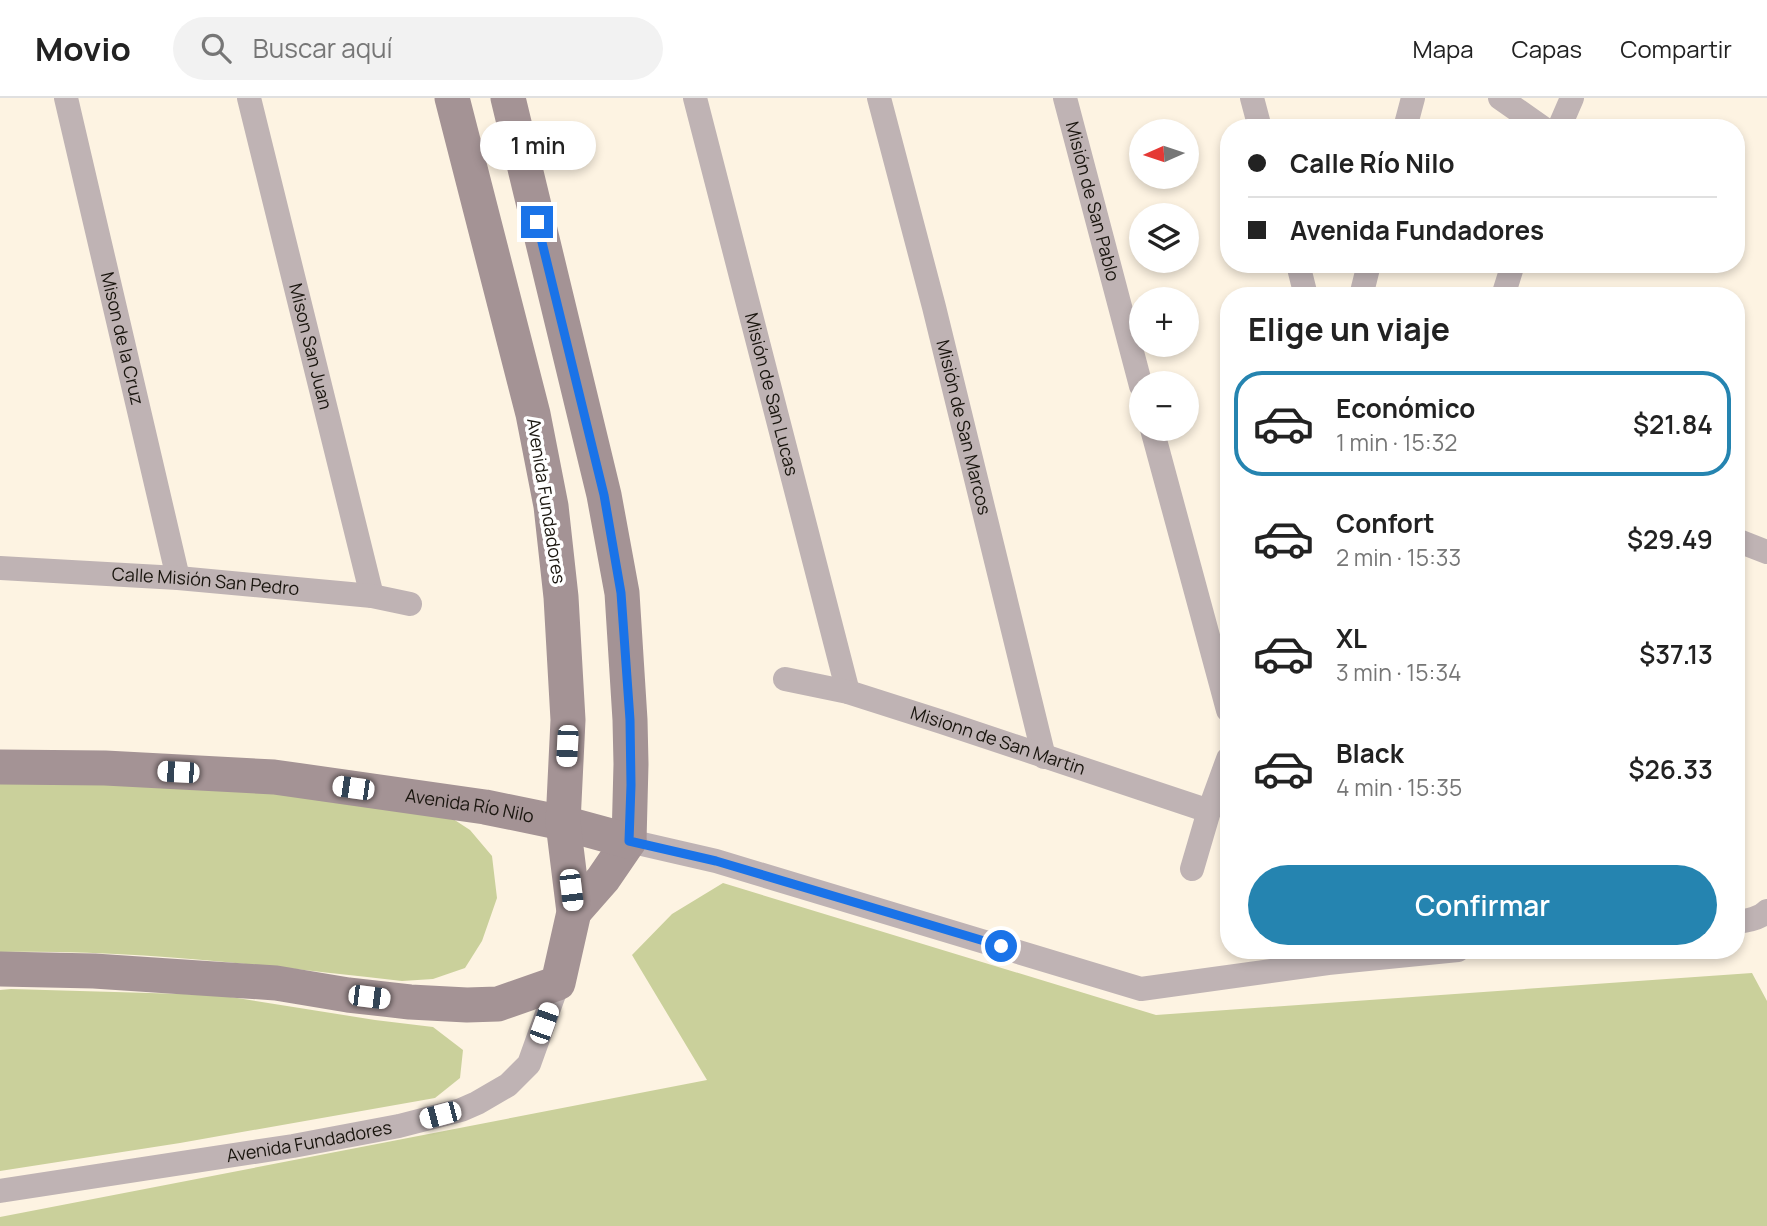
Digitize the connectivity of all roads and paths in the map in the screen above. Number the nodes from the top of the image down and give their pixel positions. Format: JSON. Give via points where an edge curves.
{"nodes":[{"id":1,"x":66,"y":98,"type":"edge"},
{"id":2,"x":249,"y":98,"type":"edge"},
{"id":3,"x":452,"y":98,"type":"edge"},
{"id":4,"x":508,"y":98,"type":"edge"},
{"id":5,"x":695,"y":98,"type":"edge"},
{"id":6,"x":879,"y":98,"type":"edge"},
{"id":7,"x":1065,"y":98,"type":"edge"},
{"id":8,"x":1252,"y":98,"type":"edge"},
{"id":9,"x":1413,"y":98,"type":"edge"},
{"id":10,"x":1500,"y":98,"type":"edge"},
{"id":11,"x":1572,"y":98,"type":"edge"},
{"id":12,"x":1258,"y":119,"type":"edge"},
{"id":13,"x":1407,"y":119,"type":"edge"},
{"id":14,"x":1530,"y":119,"type":"edge"},
{"id":15,"x":1563,"y":119,"type":"edge"},
{"id":16,"x":1137,"y":371,"type":"edge"},
{"id":17,"x":1155,"y":441,"type":"edge"},
{"id":18,"x":1745,"y":543,"type":"edge"},
{"id":19,"x":1767,"y":552,"type":"edge"},
{"id":20,"x":0,"y":568,"type":"edge"},
{"id":21,"x":178,"y":578,"type":"junction"},
{"id":22,"x":372,"y":596,"type":"junction"},
{"id":23,"x":410,"y":604,"type":"dead end"},
{"id":24,"x":785,"y":680,"type":"dead end"},
{"id":25,"x":1220,"y":680,"type":"edge"},
{"id":26,"x":848,"y":692,"type":"junction"},
{"id":27,"x":1044,"y":757,"type":"junction"},
{"id":28,"x":0,"y":767,"type":"edge"},
{"id":29,"x":1220,"y":781,"type":"edge"},
{"id":30,"x":1209,"y":811,"type":"junction"},
{"id":31,"x":563,"y":823,"type":"junction"},
{"id":32,"x":629,"y":841,"type":"junction"},
{"id":33,"x":1192,"y":869,"type":"dead end"},
{"id":34,"x":1767,"y":911,"type":"edge"},
{"id":35,"x":574,"y":912,"type":"junction"},
{"id":36,"x":1745,"y":921,"type":"edge"},
{"id":37,"x":1319,"y":959,"type":"edge"},
{"id":38,"x":0,"y":969,"type":"edge"},
{"id":39,"x":558,"y":983,"type":"junction"},
{"id":40,"x":0,"y":1191,"type":"edge"}],
"edges":[{"from":1,"to":21,"type":"street","name":"Mison de la Cruz"},
{"from":2,"to":22,"type":"street","name":"Mison San Juan"},
{"from":3,"to":31,"type":"street","name":"Avenida Fundadores","via":[[533,414],[551,506],[568,720]]},
{"from":4,"to":32,"type":"street","via":[[604,495],[621,593],[630,731]]},
{"from":5,"to":26,"type":"street","name":"Misión de San Lucas"},
{"from":6,"to":27,"type":"street","name":"Misión de San Marcos"},
{"from":7,"to":16,"type":"street","name":"Misión de San Pablo"},
{"from":8,"to":12,"type":"street"},
{"from":9,"to":13,"type":"street"},
{"from":10,"to":14,"type":"street"},
{"from":11,"to":15,"type":"street"},
{"from":17,"to":25,"type":"street"},
{"from":18,"to":19,"type":"street"},
{"from":20,"to":21,"type":"street","name":"Calle Misión San Pedro"},
{"from":21,"to":22,"type":"street","name":"Calle Misión San Pedro"},
{"from":22,"to":23,"type":"street","name":"Calle Misión San Pedro"},
{"from":24,"to":26,"type":"street","name":"Misionn de San Martin"},
{"from":26,"to":27,"type":"street","name":"Misionn de San Martin"},
{"from":27,"to":30,"type":"street","name":"Misionn de San Martin"},
{"from":28,"to":31,"type":"street","name":"Avenida Río Nilo","via":[[274,777],[485,807]]},
{"from":29,"to":30,"type":"street"},
{"from":30,"to":33,"type":"street"},
{"from":31,"to":32,"type":"street","name":"Avenida Río Nilo"},
{"from":31,"to":35,"type":"street","name":"Avenida Fundadores"},
{"from":32,"to":35,"type":"street","name":"Avenida Fundadores"},
{"from":32,"to":37,"type":"street","via":[[716,861],[1141,989]]},
{"from":34,"to":36,"type":"street"},
{"from":35,"to":39,"type":"street","name":"Avenida Fundadores"},
{"from":38,"to":39,"type":"street","via":[[276,983],[348,995],[467,1005],[498,1004]]},
{"from":39,"to":40,"type":"street","name":"Avenida Fundadores","via":[[529,1064],[508,1085],[461,1110],[293,1146]]}]}
